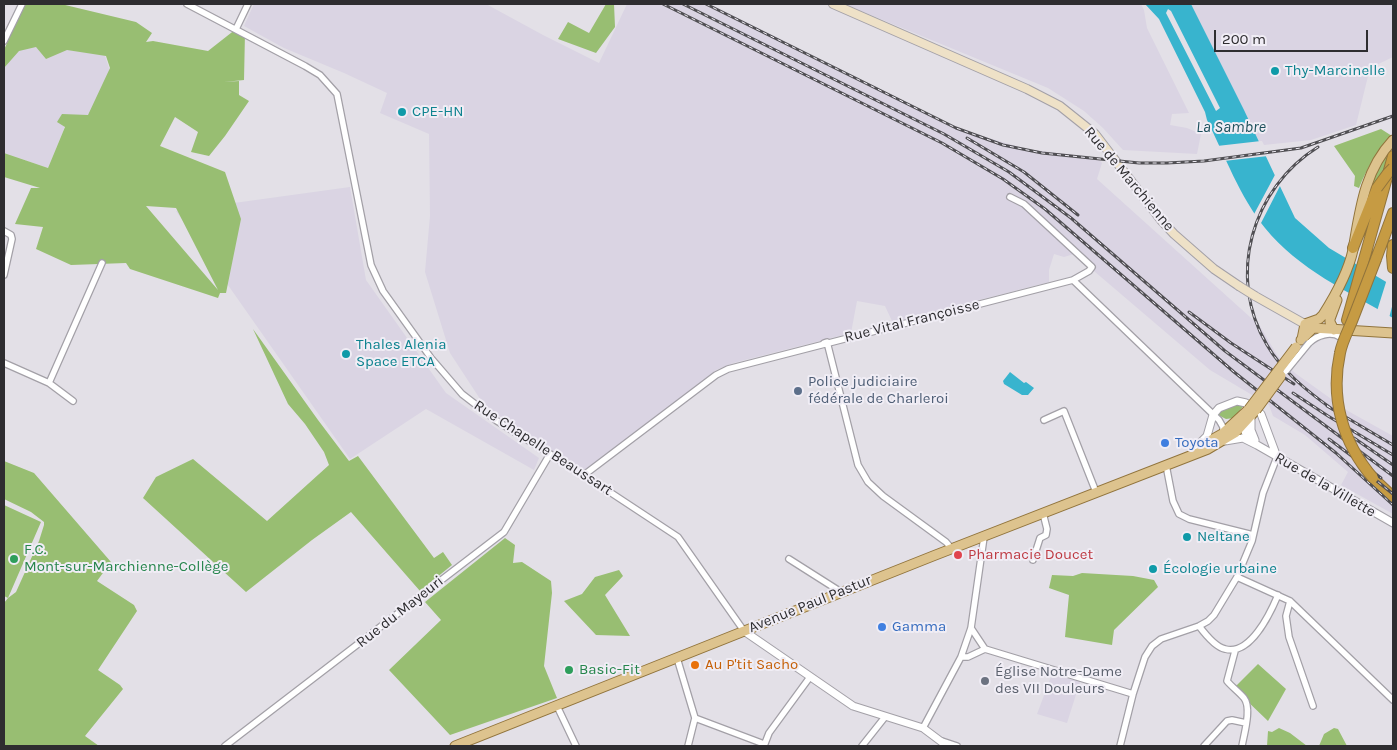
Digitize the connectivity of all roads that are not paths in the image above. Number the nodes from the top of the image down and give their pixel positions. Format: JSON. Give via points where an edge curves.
{"nodes":[{"id":1,"x":22,"y":4,"type":"edge"},
{"id":2,"x":187,"y":4,"type":"edge"},
{"id":3,"x":248,"y":4,"type":"edge"},
{"id":4,"x":833,"y":4,"type":"edge"},
{"id":5,"x":236,"y":29,"type":"junction"},
{"id":6,"x":4,"y":41,"type":"edge"},
{"id":7,"x":1393,"y":140,"type":"edge"},
{"id":8,"x":1393,"y":156,"type":"edge"},
{"id":9,"x":1393,"y":168,"type":"edge"},
{"id":10,"x":1010,"y":197,"type":"dead end"},
{"id":11,"x":1393,"y":213,"type":"edge"},
{"id":12,"x":6,"y":232,"type":"edge"},
{"id":13,"x":1393,"y":245,"type":"edge"},
{"id":14,"x":1353,"y":248,"type":"junction"},
{"id":15,"x":102,"y":263,"type":"dead end"},
{"id":16,"x":1393,"y":268,"type":"edge"},
{"id":17,"x":4,"y":275,"type":"edge"},
{"id":18,"x":1073,"y":280,"type":"junction"},
{"id":19,"x":1334,"y":302,"type":"junction"},
{"id":20,"x":1309,"y":326,"type":"junction"},
{"id":21,"x":1393,"y":333,"type":"edge"},
{"id":22,"x":1340,"y":334,"type":"junction"},
{"id":23,"x":1305,"y":341,"type":"junction"},
{"id":24,"x":824,"y":343,"type":"junction"},
{"id":25,"x":1296,"y":348,"type":"junction"},
{"id":26,"x":4,"y":363,"type":"edge"},
{"id":27,"x":1286,"y":371,"type":"junction"},
{"id":28,"x":49,"y":383,"type":"junction"},
{"id":29,"x":73,"y":401,"type":"dead end"},
{"id":30,"x":1219,"y":408,"type":"junction"},
{"id":31,"x":1207,"y":409,"type":"junction"},
{"id":32,"x":1261,"y":414,"type":"dead end"},
{"id":33,"x":1245,"y":417,"type":"junction"},
{"id":34,"x":1214,"y":419,"type":"junction"},
{"id":35,"x":1044,"y":420,"type":"dead end"},
{"id":36,"x":1223,"y":437,"type":"junction"},
{"id":37,"x":1238,"y":438,"type":"joint"},
{"id":38,"x":1257,"y":445,"type":"junction"},
{"id":39,"x":1195,"y":448,"type":"junction"},
{"id":40,"x":550,"y":454,"type":"junction"},
{"id":41,"x":1277,"y":457,"type":"junction"},
{"id":42,"x":1166,"y":464,"type":"junction"},
{"id":43,"x":584,"y":475,"type":"junction"},
{"id":44,"x":1096,"y":492,"type":"junction"},
{"id":45,"x":1393,"y":497,"type":"edge"},
{"id":46,"x":1043,"y":513,"type":"junction"},
{"id":47,"x":1393,"y":523,"type":"edge"},
{"id":48,"x":1254,"y":535,"type":"junction"},
{"id":49,"x":984,"y":537,"type":"junction"},
{"id":50,"x":952,"y":548,"type":"junction"},
{"id":51,"x":788,"y":559,"type":"dead end"},
{"id":52,"x":1033,"y":560,"type":"dead end"},
{"id":53,"x":1237,"y":577,"type":"junction"},
{"id":54,"x":841,"y":592,"type":"junction"},
{"id":55,"x":1278,"y":595,"type":"junction"},
{"id":56,"x":1290,"y":601,"type":"junction"},
{"id":57,"x":1199,"y":626,"type":"junction"},
{"id":58,"x":971,"y":628,"type":"junction"},
{"id":59,"x":744,"y":631,"type":"junction"},
{"id":60,"x":985,"y":649,"type":"junction"},
{"id":61,"x":1235,"y":651,"type":"junction"},
{"id":62,"x":961,"y":657,"type":"junction"},
{"id":63,"x":678,"y":658,"type":"junction"},
{"id":64,"x":810,"y":676,"type":"junction"},
{"id":65,"x":1133,"y":694,"type":"junction"},
{"id":66,"x":1393,"y":700,"type":"edge"},
{"id":67,"x":557,"y":706,"type":"junction"},
{"id":68,"x":1313,"y":706,"type":"dead end"},
{"id":69,"x":885,"y":717,"type":"junction"},
{"id":70,"x":695,"y":718,"type":"junction"},
{"id":71,"x":1246,"y":723,"type":"junction"},
{"id":72,"x":924,"y":728,"type":"junction"},
{"id":73,"x":945,"y":744,"type":"edge"},
{"id":74,"x":764,"y":745,"type":"edge"},
{"id":75,"x":225,"y":746,"type":"edge"},
{"id":76,"x":455,"y":746,"type":"edge"},
{"id":77,"x":576,"y":746,"type":"edge"},
{"id":78,"x":688,"y":746,"type":"edge"},
{"id":79,"x":862,"y":746,"type":"edge"},
{"id":80,"x":957,"y":746,"type":"edge"},
{"id":81,"x":1120,"y":746,"type":"edge"},
{"id":82,"x":1204,"y":746,"type":"edge"},
{"id":83,"x":1242,"y":746,"type":"edge"}],
"edges":[{"from":1,"to":6,"type":"street"},
{"from":2,"to":5,"type":"street","name":"Rue Chapelle Beaussart"},
{"from":3,"to":5,"type":"street"},
{"from":4,"to":20,"type":"main road","name":"Rue de Marchienne","bridge":true,"via":[[1027,88],[1060,106],[1095,134],[1174,234],[1239,286]]},
{"from":5,"to":40,"type":"street","name":"Rue Chapelle Beaussart","via":[[306,66],[338,94],[371,265],[383,291],[431,358],[462,394],[497,421]]},
{"from":7,"to":14,"type":"main road","via":[[1368,178]]},
{"from":8,"to":22,"type":"highway","bridge":true},
{"from":9,"to":14,"type":"highway","bridge":true,"via":[[1376,188]]},
{"from":10,"to":18,"type":"street","via":[[1024,204],[1092,267]]},
{"from":11,"to":22,"type":"highway","bridge":true},
{"from":12,"to":17,"type":"street","via":[[12,238]]},
{"from":13,"to":16,"type":"highway"},
{"from":14,"to":19,"type":"main road"},
{"from":15,"to":28,"type":"street"},
{"from":18,"to":24,"type":"street","name":"Rue Vital Françoisse"},
{"from":18,"to":31,"type":"street"},
{"from":19,"to":20,"type":"main road"},
{"from":19,"to":22,"type":"main road","via":[[1330,322]]},
{"from":20,"to":22,"type":"main road"},
{"from":20,"to":23,"type":"main road"},
{"from":21,"to":22,"type":"main road"},
{"from":22,"to":23,"type":"street"},
{"from":22,"to":45,"type":"highway","bridge":true,"via":[[1337,392],[1341,420],[1363,466]]},
{"from":23,"to":25,"type":"main road"},
{"from":23,"to":27,"type":"street","bridge":true},
{"from":24,"to":43,"type":"street","name":"Rue Vital Françoisse","via":[[716,375]]},
{"from":24,"to":50,"type":"street","via":[[827,342],[858,465],[868,482]]},
{"from":25,"to":27,"type":"main road","bridge":true},
{"from":25,"to":33,"type":"main road","bridge":true},
{"from":26,"to":28,"type":"street"},
{"from":27,"to":33,"type":"main road","bridge":true},
{"from":28,"to":29,"type":"street"},
{"from":30,"to":31,"type":"street"},
{"from":30,"to":33,"type":"street","via":[[1237,401]]},
{"from":30,"to":34,"type":"street"},
{"from":31,"to":34,"type":"street"},
{"from":32,"to":41,"type":"street"},
{"from":33,"to":34,"type":"street","via":[[1226,422]]},
{"from":33,"to":36,"type":"main road","name":"Avenue Paul Pastur","via":[[1235,433]]},
{"from":33,"to":38,"type":"street","name":"Rue de la Villette","via":[[1247,434]]},
{"from":34,"to":36,"type":"street","via":[[1223,427]]},
{"from":34,"to":39,"type":"street","via":[[1207,436]]},
{"from":35,"to":44,"type":"street","via":[[1064,411]]},
{"from":36,"to":37,"type":"street","name":"Avenue Paul Pastur"},
{"from":36,"to":39,"type":"main road","name":"Avenue Paul Pastur"},
{"from":36,"to":42,"type":"main road","name":"Avenue Paul Pastur","via":[[1203,451]]},
{"from":37,"to":38,"type":"street","name":"Rue de la Villette"},
{"from":38,"to":41,"type":"street","name":"Rue de la Villette"},
{"from":39,"to":42,"type":"main road","name":"Avenue Paul Pastur"},
{"from":40,"to":43,"type":"street","name":"Rue Chapelle Beaussart"},
{"from":40,"to":75,"type":"street","name":"Rue du Mayeuri","via":[[504,532]]},
{"from":41,"to":47,"type":"street","name":"Rue de la Villette"},
{"from":41,"to":48,"type":"street","via":[[1263,493]]},
{"from":42,"to":44,"type":"main road","name":"Avenue Paul Pastur"},
{"from":42,"to":48,"type":"street","via":[[1173,501],[1179,514]]},
{"from":43,"to":59,"type":"street","name":"Rue Chapelle Beaussart","via":[[678,537]]},
{"from":44,"to":46,"type":"main road","name":"Avenue Paul Pastur"},
{"from":46,"to":49,"type":"main road","name":"Avenue Paul Pastur"},
{"from":46,"to":52,"type":"street","via":[[1046,535],[1040,538]]},
{"from":48,"to":53,"type":"street"},
{"from":49,"to":50,"type":"main road","name":"Avenue Paul Pastur"},
{"from":49,"to":58,"type":"street"},
{"from":50,"to":54,"type":"main road","name":"Avenue Paul Pastur"},
{"from":51,"to":54,"type":"street"},
{"from":53,"to":55,"type":"street"},
{"from":53,"to":57,"type":"street","via":[[1214,615]]},
{"from":54,"to":59,"type":"main road","name":"Avenue Paul Pastur"},
{"from":55,"to":56,"type":"street"},
{"from":55,"to":61,"type":"street","via":[[1261,628]]},
{"from":56,"to":66,"type":"street"},
{"from":56,"to":68,"type":"street","via":[[1286,616],[1289,637]]},
{"from":57,"to":61,"type":"street","via":[[1223,649]]},
{"from":57,"to":65,"type":"street","via":[[1160,639],[1152,646]]},
{"from":58,"to":60,"type":"street"},
{"from":58,"to":62,"type":"street"},
{"from":59,"to":63,"type":"main road","name":"Avenue Paul Pastur"},
{"from":59,"to":64,"type":"street"},
{"from":60,"to":62,"type":"street"},
{"from":60,"to":65,"type":"street"},
{"from":61,"to":71,"type":"street","via":[[1227,681],[1247,704]]},
{"from":62,"to":72,"type":"street"},
{"from":63,"to":67,"type":"main road","name":"Avenue Paul Pastur"},
{"from":63,"to":70,"type":"street"},
{"from":64,"to":69,"type":"street","via":[[853,706]]},
{"from":64,"to":74,"type":"street"},
{"from":65,"to":81,"type":"street"},
{"from":67,"to":76,"type":"main road","name":"Avenue Paul Pastur"},
{"from":67,"to":77,"type":"street"},
{"from":69,"to":72,"type":"street"},
{"from":69,"to":79,"type":"street"},
{"from":70,"to":74,"type":"street"},
{"from":70,"to":78,"type":"street"},
{"from":71,"to":82,"type":"street","via":[[1226,721]]},
{"from":71,"to":83,"type":"street"},
{"from":72,"to":73,"type":"street"},
{"from":73,"to":80,"type":"street"}]}
